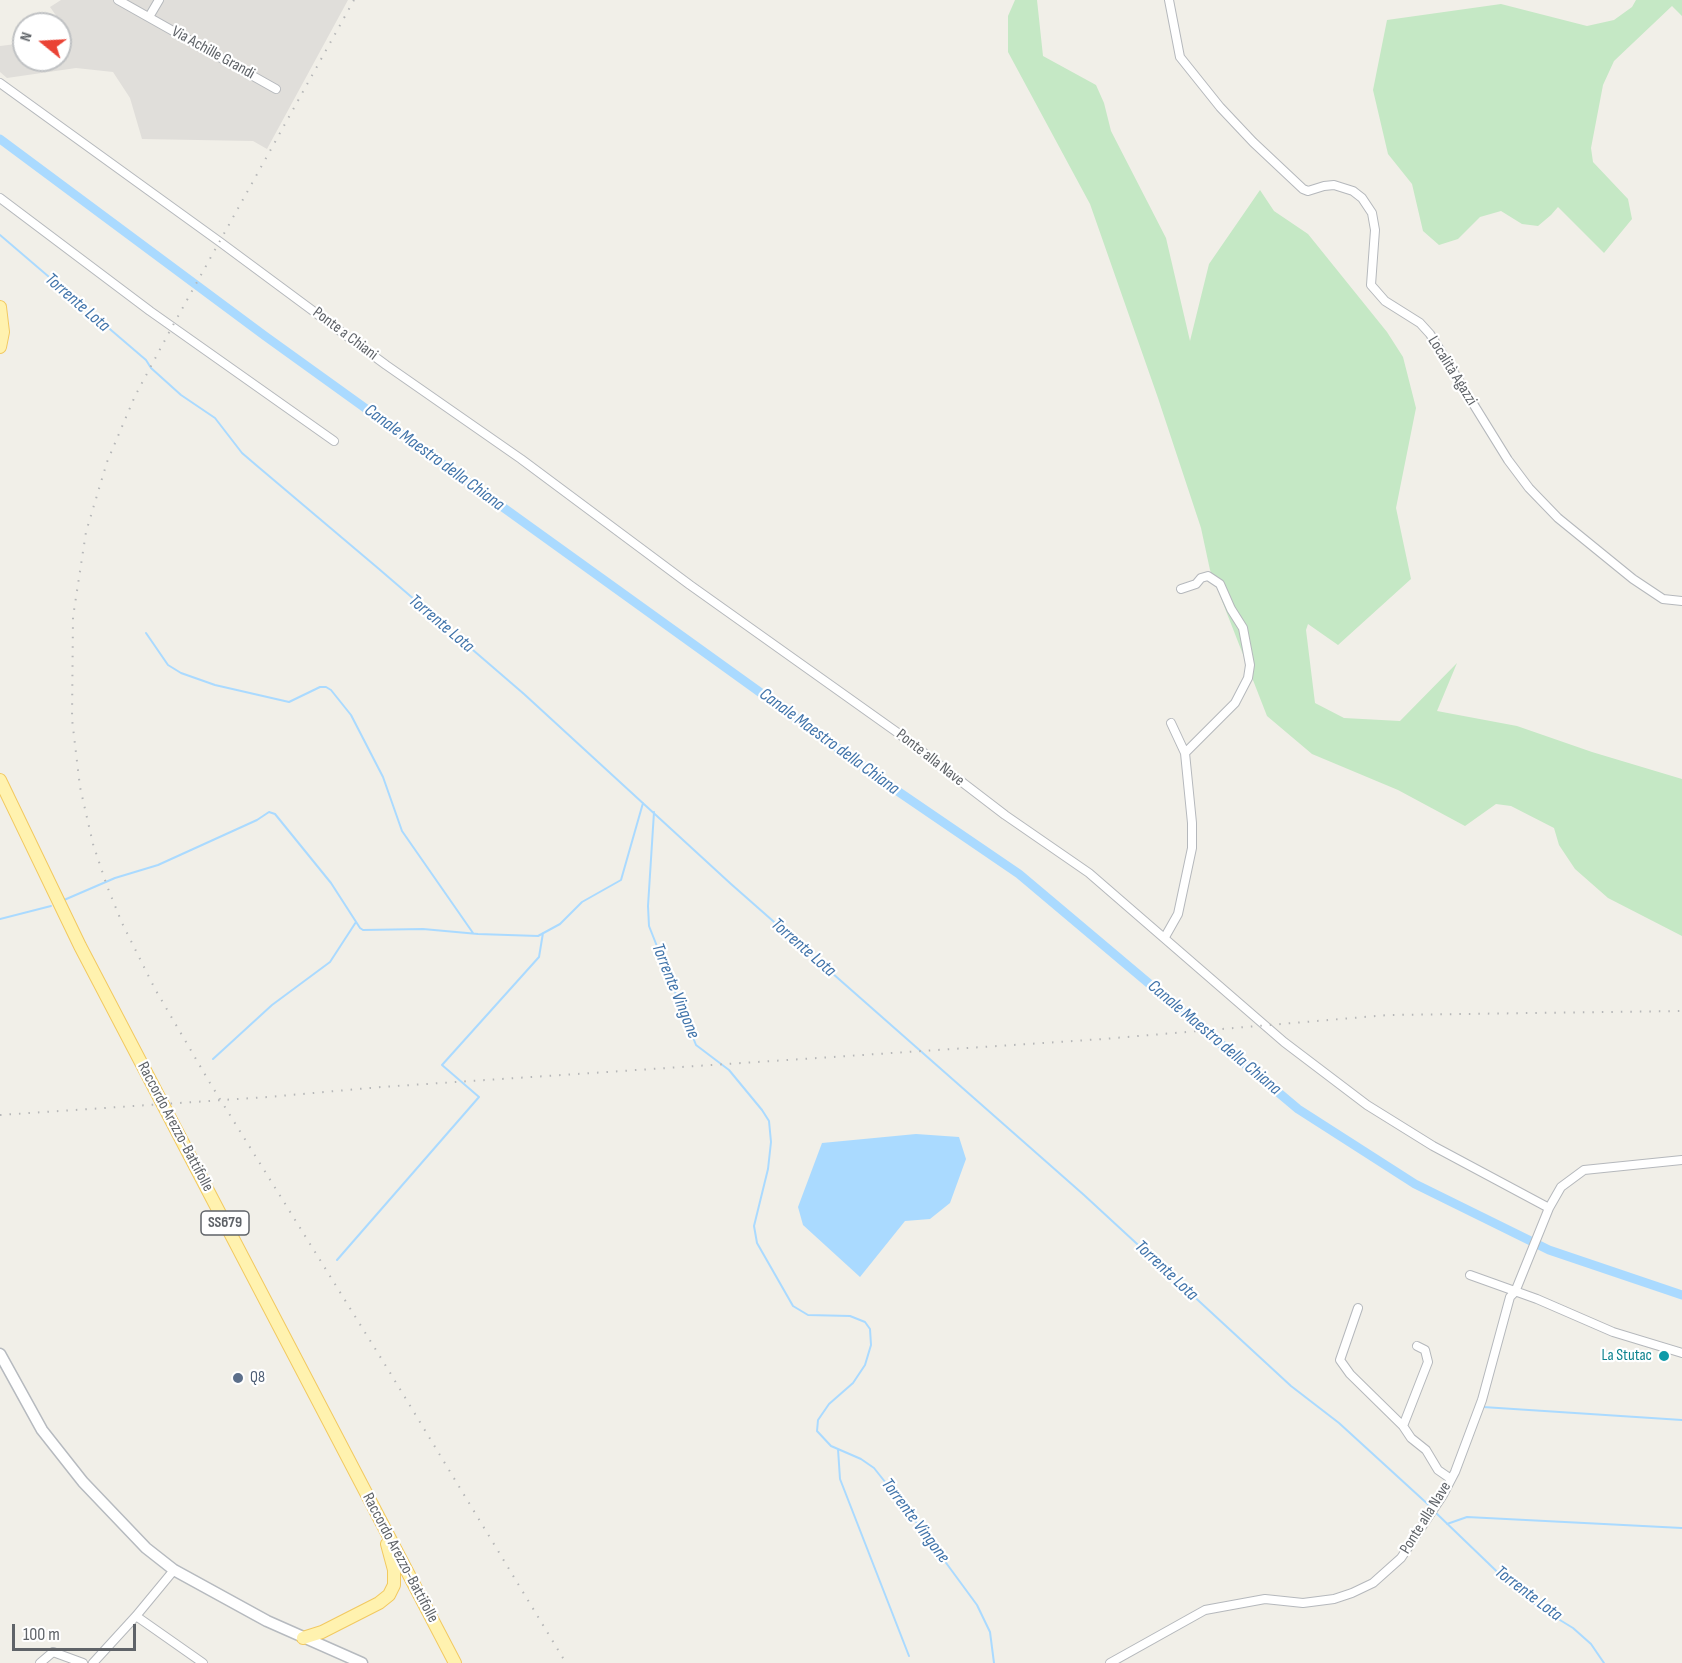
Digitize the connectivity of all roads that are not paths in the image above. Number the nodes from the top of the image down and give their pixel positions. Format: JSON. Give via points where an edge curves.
{"nodes":[{"id":1,"x":118,"y":0,"type":"edge"},
{"id":2,"x":159,"y":0,"type":"edge"},
{"id":3,"x":1169,"y":0,"type":"edge"},
{"id":4,"x":149,"y":17,"type":"junction"},
{"id":5,"x":0,"y":83,"type":"edge"},
{"id":6,"x":276,"y":89,"type":"dead end"},
{"id":7,"x":0,"y":198,"type":"edge"},
{"id":8,"x":0,"y":307,"type":"edge"},
{"id":9,"x":0,"y":347,"type":"edge"},
{"id":10,"x":334,"y":441,"type":"dead end"},
{"id":11,"x":690,"y":585,"type":"joint"},
{"id":12,"x":1181,"y":589,"type":"dead end"},
{"id":13,"x":1682,"y":601,"type":"edge"},
{"id":14,"x":1171,"y":723,"type":"dead end"},
{"id":15,"x":1185,"y":753,"type":"junction"},
{"id":16,"x":0,"y":780,"type":"edge"},
{"id":17,"x":1165,"y":937,"type":"junction"},
{"id":18,"x":1682,"y":1160,"type":"edge"},
{"id":19,"x":1547,"y":1212,"type":"junction"},
{"id":20,"x":1470,"y":1275,"type":"dead end"},
{"id":21,"x":1515,"y":1292,"type":"junction"},
{"id":22,"x":1358,"y":1308,"type":"dead end"},
{"id":23,"x":1417,"y":1346,"type":"dead end"},
{"id":24,"x":1682,"y":1353,"type":"edge"},
{"id":25,"x":0,"y":1354,"type":"edge"},
{"id":26,"x":1403,"y":1426,"type":"junction"},
{"id":27,"x":1451,"y":1479,"type":"junction"},
{"id":28,"x":381,"y":1522,"type":"junction"},
{"id":29,"x":174,"y":1570,"type":"junction"},
{"id":30,"x":136,"y":1616,"type":"junction"},
{"id":31,"x":303,"y":1638,"type":"junction"},
{"id":32,"x":40,"y":1663,"type":"edge"},
{"id":33,"x":83,"y":1663,"type":"edge"},
{"id":34,"x":93,"y":1663,"type":"edge"},
{"id":35,"x":203,"y":1663,"type":"edge"},
{"id":36,"x":362,"y":1663,"type":"edge"},
{"id":37,"x":455,"y":1663,"type":"edge"},
{"id":38,"x":1110,"y":1663,"type":"edge"}],
"edges":[{"from":1,"to":4,"type":"street","name":"Via Achille Grandi"},
{"from":2,"to":4,"type":"street"},
{"from":3,"to":13,"type":"street","name":"Località Agazzi","via":[[1180,57],[1253,142],[1303,189],[1334,185],[1362,198],[1372,213],[1374,230],[1371,285],[1385,301],[1430,334],[1529,488],[1558,518],[1633,579],[1662,599]]},
{"from":4,"to":6,"type":"street","name":"Via Achille Grandi"},
{"from":5,"to":11,"type":"street","name":"Ponte a Chiani"},
{"from":7,"to":10,"type":"street","via":[[150,311]]},
{"from":8,"to":9,"type":"main road"},
{"from":11,"to":17,"type":"street","name":"Ponte alla Nave","via":[[1089,873]]},
{"from":12,"to":15,"type":"street","via":[[1208,576],[1220,584],[1243,628],[1250,665],[1235,703]]},
{"from":14,"to":15,"type":"street"},
{"from":15,"to":17,"type":"street","via":[[1192,848],[1178,914]]},
{"from":16,"to":28,"type":"main road","name":"Raccordo Arezzo-Battifolle","number":"SS679","via":[[80,946]]},
{"from":17,"to":19,"type":"street","name":"Ponte alla Nave","via":[[1284,1042],[1367,1105]]},
{"from":18,"to":19,"type":"street","name":"Ponte alla Nave","via":[[1584,1170],[1561,1187]]},
{"from":19,"to":21,"type":"street","name":"Ponte alla Nave"},
{"from":20,"to":21,"type":"street"},
{"from":21,"to":24,"type":"street","via":[[1613,1332]]},
{"from":21,"to":27,"type":"street","name":"Ponte alla Nave","via":[[1510,1297],[1482,1400]]},
{"from":22,"to":26,"type":"street","via":[[1340,1360]]},
{"from":23,"to":26,"type":"street","via":[[1425,1350],[1428,1362]]},
{"from":25,"to":29,"type":"main road","via":[[42,1430],[64,1459],[121,1524]]},
{"from":26,"to":27,"type":"street","via":[[1426,1450],[1438,1470]]},
{"from":27,"to":38,"type":"street","name":"Ponte alla Nave","via":[[1401,1558],[1374,1583],[1334,1599],[1302,1603],[1265,1599],[1204,1610]]},
{"from":28,"to":31,"type":"main road","via":[[394,1570],[389,1595],[322,1632]]},
{"from":28,"to":37,"type":"main road","name":"Raccordo Arezzo-Battifolle","number":"SS679"},
{"from":29,"to":30,"type":"street"},
{"from":29,"to":31,"type":"main road"},
{"from":30,"to":34,"type":"street"},
{"from":30,"to":35,"type":"street"},
{"from":31,"to":36,"type":"main road"},
{"from":32,"to":33,"type":"street","via":[[53,1652]]}]}
